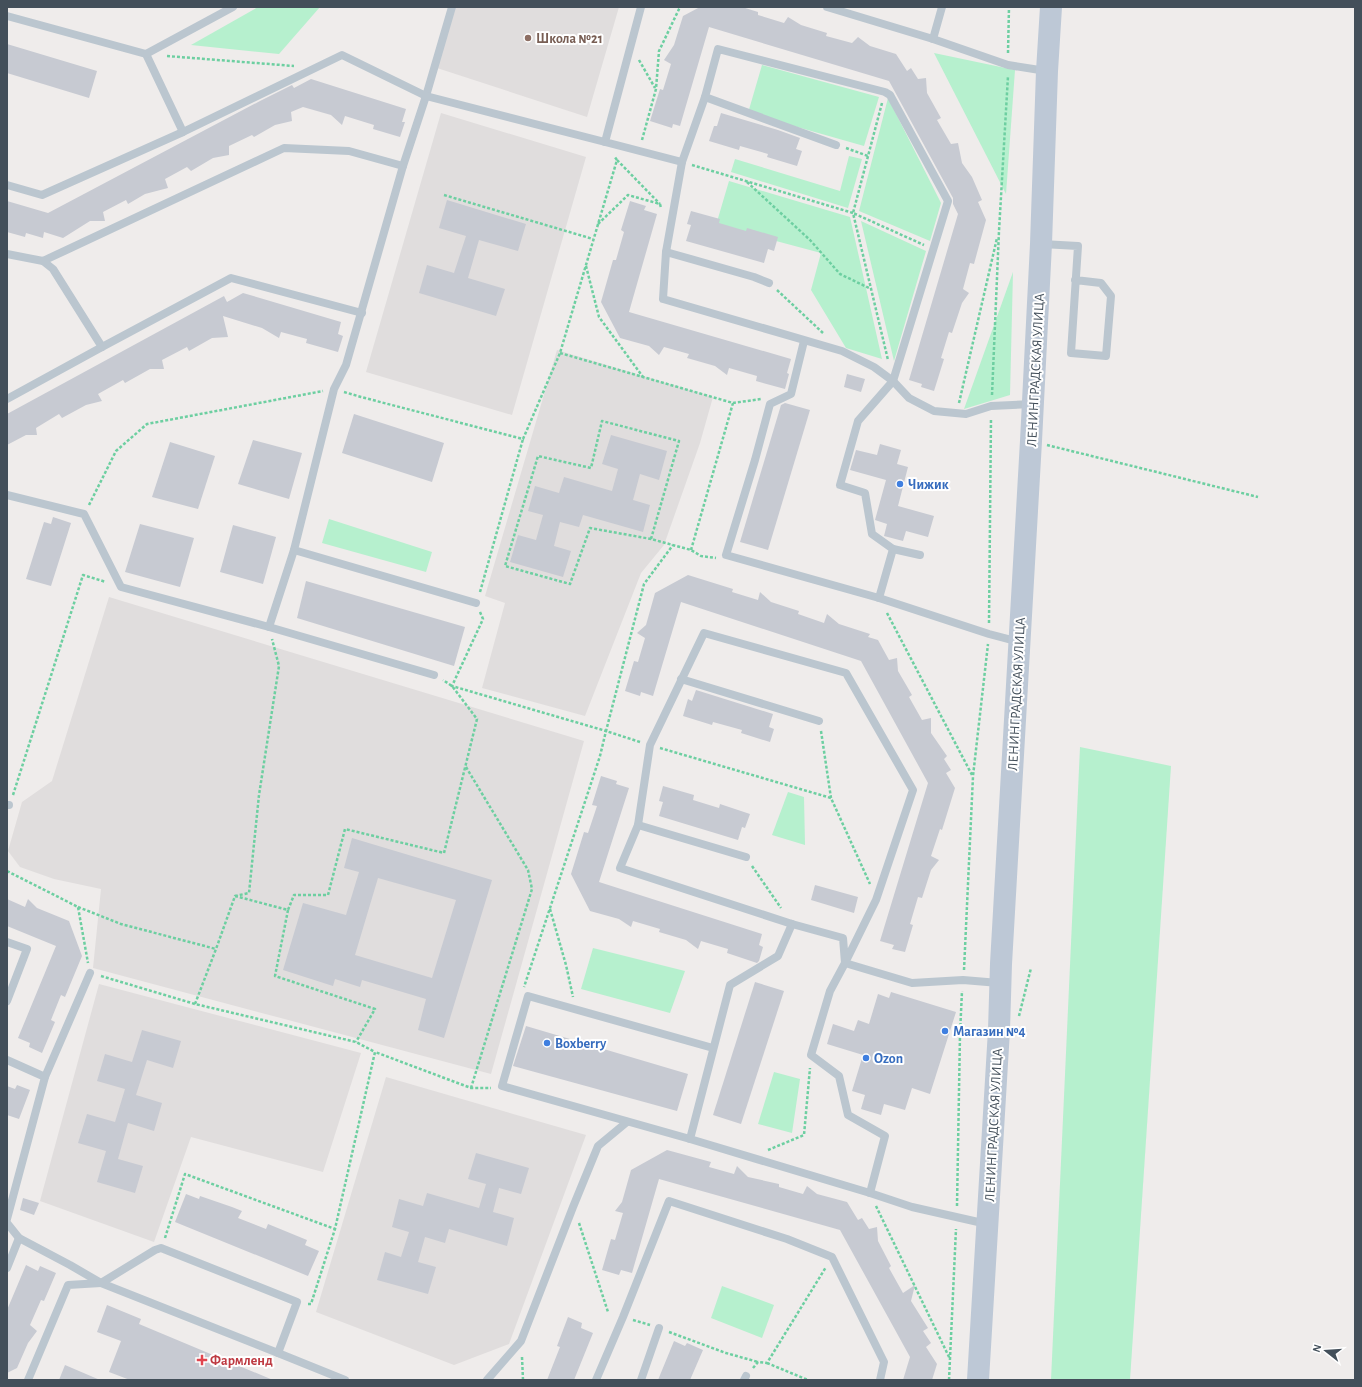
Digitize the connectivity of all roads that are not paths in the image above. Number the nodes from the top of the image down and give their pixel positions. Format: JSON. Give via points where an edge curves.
{"nodes":[{"id":1,"x":233,"y":7,"type":"edge"},
{"id":2,"x":452,"y":7,"type":"edge"},
{"id":3,"x":641,"y":7,"type":"edge"},
{"id":4,"x":827,"y":7,"type":"edge"},
{"id":5,"x":942,"y":7,"type":"edge"},
{"id":6,"x":1051,"y":7,"type":"edge"},
{"id":7,"x":7,"y":16,"type":"edge"},
{"id":8,"x":933,"y":39,"type":"junction"},
{"id":9,"x":146,"y":54,"type":"junction"},
{"id":10,"x":1046,"y":71,"type":"junction"},
{"id":11,"x":426,"y":96,"type":"junction"},
{"id":12,"x":705,"y":97,"type":"junction"},
{"id":13,"x":183,"y":132,"type":"junction"},
{"id":14,"x":605,"y":142,"type":"junction"},
{"id":15,"x":836,"y":145,"type":"road end"},
{"id":16,"x":682,"y":162,"type":"junction"},
{"id":17,"x":403,"y":166,"type":"junction"},
{"id":18,"x":7,"y":185,"type":"edge"},
{"id":19,"x":1041,"y":244,"type":"junction"},
{"id":20,"x":666,"y":252,"type":"junction"},
{"id":21,"x":7,"y":254,"type":"edge"},
{"id":22,"x":43,"y":261,"type":"junction"},
{"id":23,"x":1075,"y":280,"type":"junction"},
{"id":24,"x":769,"y":283,"type":"road end"},
{"id":25,"x":362,"y":313,"type":"junction"},
{"id":26,"x":804,"y":340,"type":"junction"},
{"id":27,"x":102,"y":347,"type":"junction"},
{"id":28,"x":893,"y":381,"type":"junction"},
{"id":29,"x":7,"y":399,"type":"edge"},
{"id":30,"x":1032,"y":404,"type":"junction"},
{"id":31,"x":7,"y":495,"type":"edge"},
{"id":32,"x":893,"y":549,"type":"junction"},
{"id":33,"x":294,"y":550,"type":"junction"},
{"id":34,"x":920,"y":555,"type":"dead end"},
{"id":35,"x":879,"y":598,"type":"junction"},
{"id":36,"x":476,"y":603,"type":"road end"},
{"id":37,"x":269,"y":627,"type":"junction"},
{"id":38,"x":1019,"y":642,"type":"junction"},
{"id":39,"x":434,"y":675,"type":"dead end"},
{"id":40,"x":681,"y":680,"type":"junction"},
{"id":41,"x":819,"y":721,"type":"road end"},
{"id":42,"x":638,"y":825,"type":"junction"},
{"id":43,"x":746,"y":857,"type":"road end"},
{"id":44,"x":792,"y":924,"type":"junction"},
{"id":45,"x":7,"y":942,"type":"edge"},
{"id":46,"x":845,"y":963,"type":"junction"},
{"id":47,"x":90,"y":973,"type":"road end"},
{"id":48,"x":1000,"y":983,"type":"junction"},
{"id":49,"x":7,"y":1001,"type":"edge"},
{"id":50,"x":713,"y":1048,"type":"junction"},
{"id":51,"x":7,"y":1060,"type":"edge"},
{"id":52,"x":45,"y":1077,"type":"junction"},
{"id":53,"x":627,"y":1122,"type":"junction"},
{"id":54,"x":690,"y":1139,"type":"junction"},
{"id":55,"x":870,"y":1193,"type":"junction"},
{"id":56,"x":7,"y":1219,"type":"edge"},
{"id":57,"x":7,"y":1223,"type":"edge"},
{"id":58,"x":987,"y":1224,"type":"junction"},
{"id":59,"x":19,"y":1238,"type":"junction"},
{"id":60,"x":7,"y":1268,"type":"edge"},
{"id":61,"x":102,"y":1283,"type":"junction"},
{"id":62,"x":659,"y":1328,"type":"road end"},
{"id":63,"x":278,"y":1353,"type":"junction"},
{"id":64,"x":28,"y":1380,"type":"edge"},
{"id":65,"x":345,"y":1380,"type":"edge"},
{"id":66,"x":487,"y":1380,"type":"edge"},
{"id":67,"x":596,"y":1380,"type":"edge"},
{"id":68,"x":641,"y":1380,"type":"edge"},
{"id":69,"x":880,"y":1380,"type":"edge"},
{"id":70,"x":978,"y":1380,"type":"edge"}],
"edges":[{"from":1,"to":9,"type":"lane"},
{"from":2,"to":11,"type":"lane"},
{"from":3,"to":14,"type":"lane"},
{"from":4,"to":8,"type":"lane"},
{"from":5,"to":8,"type":"lane"},
{"from":6,"to":10,"type":"street","name":"ЛЕНИНГРАДСКАЯ УЛИЦА"},
{"from":7,"to":9,"type":"lane"},
{"from":8,"to":10,"type":"lane","via":[[1008,65]]},
{"from":9,"to":13,"type":"lane"},
{"from":10,"to":19,"type":"street","name":"ЛЕНИНГРАДСКАЯ УЛИЦА"},
{"from":11,"to":13,"type":"lane","via":[[342,55]]},
{"from":11,"to":14,"type":"lane"},
{"from":11,"to":17,"type":"lane"},
{"from":12,"to":15,"type":"lane"},
{"from":12,"to":16,"type":"lane"},
{"from":12,"to":28,"type":"lane","via":[[718,49],[890,94],[948,201]]},
{"from":13,"to":18,"type":"lane","via":[[42,195]]},
{"from":14,"to":16,"type":"lane"},
{"from":16,"to":20,"type":"lane"},
{"from":17,"to":22,"type":"lane","via":[[349,151],[284,148]]},
{"from":17,"to":25,"type":"lane"},
{"from":19,"to":23,"type":"lane","via":[[1078,246]]},
{"from":19,"to":30,"type":"street","name":"ЛЕНИНГРАДСКАЯ УЛИЦА"},
{"from":20,"to":24,"type":"lane"},
{"from":20,"to":26,"type":"lane","via":[[663,299]]},
{"from":21,"to":22,"type":"lane"},
{"from":22,"to":27,"type":"lane","via":[[53,270]]},
{"from":23,"to":23,"type":"lane","via":[[1071,353],[1106,356],[1111,296],[1101,283]]},
{"from":25,"to":27,"type":"lane","via":[[231,278]]},
{"from":25,"to":33,"type":"lane","via":[[346,366],[334,389]]},
{"from":26,"to":28,"type":"lane","via":[[842,351],[874,367]]},
{"from":26,"to":35,"type":"lane","via":[[791,394],[770,404],[726,555]]},
{"from":27,"to":29,"type":"lane"},
{"from":28,"to":30,"type":"lane","via":[[909,398],[934,411],[966,414],[992,406]]},
{"from":28,"to":32,"type":"lane","via":[[858,421],[840,485],[865,493],[872,534]]},
{"from":30,"to":38,"type":"street","name":"ЛЕНИНГРАДСКАЯ УЛИЦА","via":[[1032,441]]},
{"from":31,"to":37,"type":"lane","via":[[84,514],[121,587]]},
{"from":32,"to":34,"type":"lane"},
{"from":32,"to":35,"type":"lane"},
{"from":33,"to":36,"type":"lane"},
{"from":33,"to":37,"type":"lane"},
{"from":35,"to":38,"type":"lane"},
{"from":37,"to":39,"type":"lane"},
{"from":38,"to":48,"type":"street","name":"ЛЕНИНГРАДСКАЯ УЛИЦА"},
{"from":40,"to":41,"type":"lane"},
{"from":40,"to":42,"type":"lane","via":[[650,745]]},
{"from":40,"to":46,"type":"lane","via":[[704,633],[846,673],[913,790],[876,900]]},
{"from":42,"to":43,"type":"lane"},
{"from":42,"to":44,"type":"lane","via":[[620,868]]},
{"from":44,"to":46,"type":"lane","via":[[843,938]]},
{"from":44,"to":50,"type":"lane","via":[[778,956],[730,985]]},
{"from":45,"to":49,"type":"lane","via":[[27,949]]},
{"from":46,"to":48,"type":"lane","via":[[912,983],[963,980]]},
{"from":46,"to":55,"type":"lane","via":[[830,991],[812,1055],[838,1076],[848,1115],[886,1136]]},
{"from":47,"to":52,"type":"lane"},
{"from":48,"to":58,"type":"street","name":"ЛЕНИНГРАДСКАЯ УЛИЦА"},
{"from":50,"to":53,"type":"lane","via":[[528,996],[502,1086]]},
{"from":50,"to":54,"type":"lane"},
{"from":51,"to":52,"type":"lane"},
{"from":52,"to":56,"type":"lane"},
{"from":53,"to":54,"type":"lane"},
{"from":53,"to":66,"type":"lane","via":[[598,1146],[521,1341]]},
{"from":54,"to":55,"type":"lane"},
{"from":55,"to":58,"type":"lane","via":[[912,1208]]},
{"from":57,"to":59,"type":"lane"},
{"from":58,"to":70,"type":"street","name":"ЛЕНИНГРАДСКАЯ УЛИЦА"},
{"from":59,"to":60,"type":"lane"},
{"from":59,"to":61,"type":"lane"},
{"from":61,"to":63,"type":"lane"},
{"from":61,"to":63,"type":"lane","via":[[161,1248],[297,1302]]},
{"from":61,"to":64,"type":"lane","via":[[68,1285]]},
{"from":62,"to":68,"type":"lane"},
{"from":63,"to":65,"type":"lane"},
{"from":67,"to":69,"type":"lane","via":[[624,1317],[669,1201],[787,1239],[832,1257],[884,1362]]}]}
